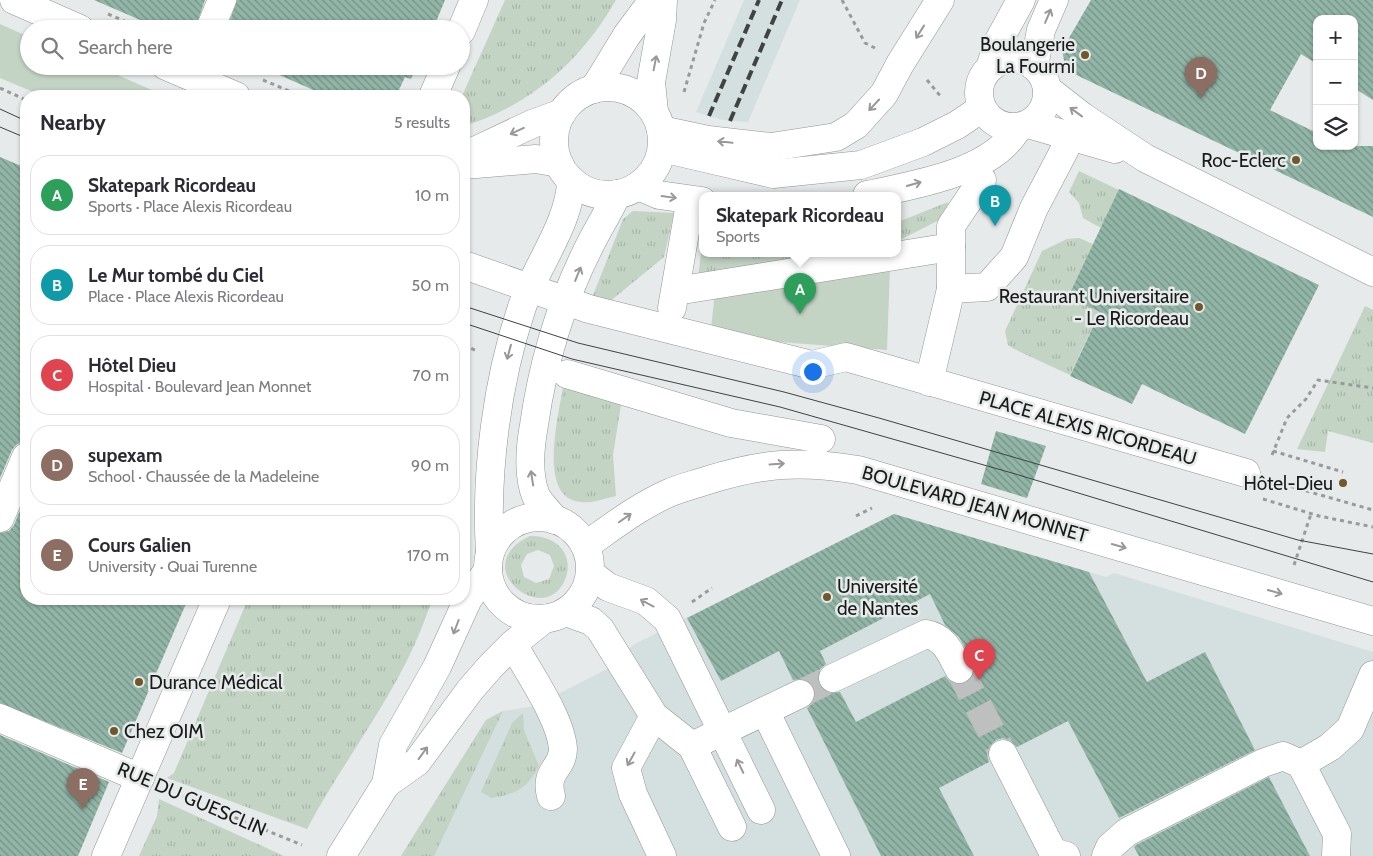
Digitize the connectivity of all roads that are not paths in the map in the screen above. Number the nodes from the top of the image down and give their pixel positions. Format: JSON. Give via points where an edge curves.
{"nodes":[{"id":1,"x":14,"y":0,"type":"edge"},
{"id":2,"x":222,"y":0,"type":"edge"},
{"id":3,"x":474,"y":0,"type":"edge"},
{"id":4,"x":654,"y":0,"type":"edge"},
{"id":5,"x":663,"y":0,"type":"edge"},
{"id":6,"x":940,"y":0,"type":"edge"},
{"id":7,"x":1021,"y":0,"type":"edge"},
{"id":8,"x":1054,"y":0,"type":"edge"},
{"id":9,"x":60,"y":20,"type":"edge"},
{"id":10,"x":214,"y":20,"type":"edge"},
{"id":11,"x":466,"y":20,"type":"edge"},
{"id":12,"x":990,"y":68,"type":"junction"},
{"id":13,"x":442,"y":75,"type":"edge"},
{"id":14,"x":182,"y":76,"type":"edge"},
{"id":15,"x":1040,"y":77,"type":"junction"},
{"id":16,"x":594,"y":89,"type":"junction"},
{"id":17,"x":220,"y":90,"type":"edge"},
{"id":18,"x":436,"y":90,"type":"edge"},
{"id":19,"x":982,"y":108,"type":"junction"},
{"id":20,"x":562,"y":113,"type":"junction"},
{"id":21,"x":1023,"y":125,"type":"junction"},
{"id":22,"x":659,"y":130,"type":"junction"},
{"id":23,"x":1065,"y":150,"type":"dead end"},
{"id":24,"x":470,"y":153,"type":"edge"},
{"id":25,"x":1145,"y":158,"type":"junction"},
{"id":26,"x":470,"y":164,"type":"edge"},
{"id":27,"x":565,"y":171,"type":"junction"},
{"id":28,"x":982,"y":180,"type":"dead end"},
{"id":29,"x":627,"y":190,"type":"junction"},
{"id":30,"x":881,"y":192,"type":"edge"},
{"id":31,"x":695,"y":208,"type":"edge"},
{"id":32,"x":951,"y":247,"type":"junction"},
{"id":33,"x":901,"y":255,"type":"edge"},
{"id":34,"x":888,"y":257,"type":"edge"},
{"id":35,"x":470,"y":266,"type":"edge"},
{"id":36,"x":1373,"y":272,"type":"edge"},
{"id":37,"x":520,"y":286,"type":"junction"},
{"id":38,"x":951,"y":289,"type":"junction"},
{"id":39,"x":676,"y":291,"type":"junction"},
{"id":40,"x":567,"y":302,"type":"junction"},
{"id":41,"x":666,"y":329,"type":"junction"},
{"id":42,"x":567,"y":374,"type":"dead end"},
{"id":43,"x":929,"y":382,"type":"junction"},
{"id":44,"x":821,"y":439,"type":"dead end"},
{"id":45,"x":20,"y":471,"type":"edge"},
{"id":46,"x":1246,"y":473,"type":"road end"},
{"id":47,"x":0,"y":518,"type":"edge"},
{"id":48,"x":556,"y":520,"type":"junction"},
{"id":49,"x":585,"y":546,"type":"junction"},
{"id":50,"x":489,"y":561,"type":"junction"},
{"id":51,"x":590,"y":573,"type":"junction"},
{"id":52,"x":470,"y":595,"type":"edge"},
{"id":53,"x":213,"y":605,"type":"edge"},
{"id":54,"x":465,"y":605,"type":"edge"},
{"id":55,"x":555,"y":615,"type":"junction"},
{"id":56,"x":1373,"y":621,"type":"edge"},
{"id":57,"x":513,"y":644,"type":"junction"},
{"id":58,"x":959,"y":669,"type":"tunnel mouth"},
{"id":59,"x":1373,"y":675,"type":"edge"},
{"id":60,"x":833,"y":678,"type":"tunnel mouth"},
{"id":61,"x":800,"y":694,"type":"tunnel mouth"},
{"id":62,"x":765,"y":711,"type":"junction"},
{"id":63,"x":654,"y":716,"type":"junction"},
{"id":64,"x":0,"y":718,"type":"edge"},
{"id":65,"x":723,"y":731,"type":"junction"},
{"id":66,"x":692,"y":746,"type":"junction"},
{"id":67,"x":1003,"y":754,"type":"tunnel mouth"},
{"id":68,"x":1301,"y":764,"type":"junction"},
{"id":69,"x":140,"y":778,"type":"junction"},
{"id":70,"x":386,"y":784,"type":"junction"},
{"id":71,"x":551,"y":796,"type":"dead end"},
{"id":72,"x":761,"y":810,"type":"dead end"},
{"id":73,"x":732,"y":826,"type":"dead end"},
{"id":74,"x":106,"y":856,"type":"edge"},
{"id":75,"x":341,"y":856,"type":"edge"},
{"id":76,"x":662,"y":856,"type":"edge"},
{"id":77,"x":836,"y":856,"type":"edge"},
{"id":78,"x":1066,"y":856,"type":"edge"},
{"id":79,"x":1106,"y":856,"type":"edge"},
{"id":80,"x":1336,"y":856,"type":"edge"}],
"edges":[{"from":1,"to":9,"type":"main road"},
{"from":2,"to":10,"type":"main road"},
{"from":3,"to":11,"type":"main road"},
{"from":4,"to":16,"type":"main road","via":[[627,35]]},
{"from":22,"to":5,"type":"main road","one_way":true,"via":[[651,82]]},
{"from":6,"to":22,"type":"main road","one_way":true,"via":[[884,94],[856,125],[836,137],[771,147],[708,140]]},
{"from":7,"to":12,"type":"main road","via":[[998,42]]},
{"from":15,"to":8,"type":"main road","one_way":true,"via":[[1041,30]]},
{"from":12,"to":15,"type":"main road","via":[[1008,59],[1024,60]]},
{"from":12,"to":19,"type":"main road","via":[[978,89]]},
{"from":13,"to":18,"type":"main road"},
{"from":14,"to":17,"type":"main road"},
{"from":15,"to":21,"type":"main road","via":[[1043,109]]},
{"from":25,"to":15,"type":"main road","one_way":true,"via":[[1084,117]]},
{"from":16,"to":20,"type":"main road","via":[[579,96]]},
{"from":16,"to":22,"type":"main road","via":[[614,87],[628,90],[645,101]]},
{"from":19,"to":21,"type":"main road","via":[[996,123]]},
{"from":19,"to":22,"type":"main road","via":[[923,142],[861,165],[772,174]]},
{"from":20,"to":24,"type":"main road","one_way":true},
{"from":20,"to":27,"type":"main road","via":[[554,138]]},
{"from":21,"to":25,"type":"main road"},
{"from":30,"to":21,"type":"main road","one_way":true,"via":[[964,170],[1002,148]]},
{"from":22,"to":29,"type":"main road","via":[[653,170]]},
{"from":23,"to":38,"type":"main road","via":[[1034,208],[1014,257],[987,287]]},
{"from":25,"to":36,"type":"main road"},
{"from":26,"to":27,"type":"main road","via":[[536,159]]},
{"from":27,"to":29,"type":"main road","via":[[578,186],[597,194]]},
{"from":27,"to":37,"type":"main road","via":[[569,204]]},
{"from":28,"to":32,"type":"main road","via":[[951,226]]},
{"from":29,"to":31,"type":"main road","one_way":true,"via":[[659,195]]},
{"from":40,"to":29,"type":"main road","one_way":true,"via":[[592,241]]},
{"from":31,"to":39,"type":"main road"},
{"from":32,"to":33,"type":"main road"},
{"from":32,"to":38,"type":"main road"},
{"from":34,"to":39,"type":"main road"},
{"from":35,"to":37,"type":"main road","name":"PLACE ALEXIS RICORDEAU"},
{"from":37,"to":40,"type":"main road","name":"PLACE ALEXIS RICORDEAU"},
{"from":37,"to":50,"type":"main road","one_way":true,"via":[[492,466]]},
{"from":38,"to":43,"type":"main road"},
{"from":39,"to":41,"type":"main road"},
{"from":40,"to":41,"type":"main road","name":"PLACE ALEXIS RICORDEAU"},
{"from":48,"to":40,"type":"main road","one_way":true,"via":[[537,497],[532,480],[530,448],[544,367]]},
{"from":41,"to":43,"type":"main road","name":"PLACE ALEXIS RICORDEAU","via":[[812,365],[846,358]]},
{"from":42,"to":44,"type":"main road","via":[[731,423]]},
{"from":43,"to":46,"type":"main road","name":"PLACE ALEXIS RICORDEAU"},
{"from":45,"to":47,"type":"main road"},
{"from":48,"to":49,"type":"main road","via":[[575,531]]},
{"from":48,"to":50,"type":"main road","via":[[531,517],[514,523],[500,535]]},
{"from":49,"to":51,"type":"main road","via":[[590,559]]},
{"from":49,"to":56,"type":"main road","name":"BOULEVARD JEAN MONNET","one_way":true,"via":[[669,492],[773,464],[820,463],[858,470]]},
{"from":50,"to":52,"type":"main road","one_way":true},
{"from":50,"to":55,"type":"main road","via":[[494,593],[505,607],[520,616]]},
{"from":51,"to":55,"type":"main road","via":[[583,595]]},
{"from":65,"to":51,"type":"main road","one_way":true,"via":[[667,619],[646,601],[608,587]]},
{"from":53,"to":69,"type":"main road"},
{"from":54,"to":70,"type":"main road","one_way":true,"via":[[437,667],[394,745]]},
{"from":55,"to":57,"type":"main road"},
{"from":55,"to":63,"type":"main road","via":[[591,621],[600,629]]},
{"from":70,"to":57,"type":"main road","one_way":true,"via":[[417,762],[470,690]]},
{"from":57,"to":71,"type":"main road","via":[[553,717],[563,747],[559,763],[549,780]]},
{"from":58,"to":60,"type":"main road","via":[[945,643],[934,635],[926,634]]},
{"from":59,"to":68,"type":"main road","via":[[1350,729],[1330,747]]},
{"from":61,"to":62,"type":"main road"},
{"from":62,"to":65,"type":"main road"},
{"from":62,"to":77,"type":"main road"},
{"from":63,"to":66,"type":"main road"},
{"from":63,"to":76,"type":"main road","one_way":true,"via":[[626,768],[633,794]]},
{"from":64,"to":69,"type":"main road","name":"RUE DU GUESCLIN"},
{"from":65,"to":66,"type":"main road"},
{"from":72,"to":65,"type":"main road","one_way":true},
{"from":66,"to":73,"type":"main road"},
{"from":67,"to":78,"type":"main road","via":[[1053,852]]},
{"from":68,"to":79,"type":"main road","via":[[1283,756],[1263,763],[1127,832],[1110,847]]},
{"from":68,"to":80,"type":"main road","via":[[1337,834]]},
{"from":69,"to":74,"type":"main road"},
{"from":70,"to":75,"type":"main road"}]}
